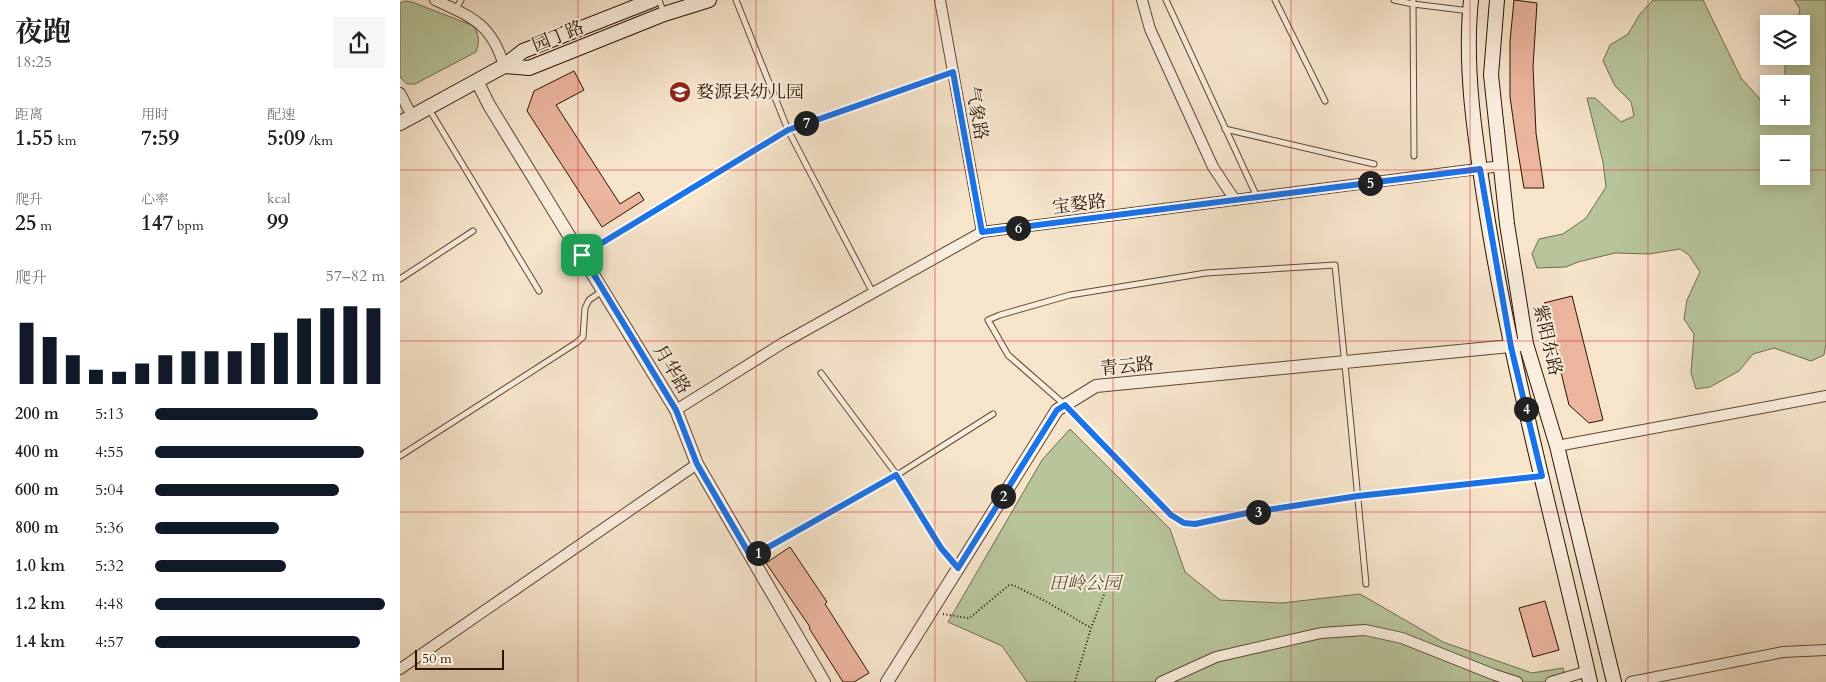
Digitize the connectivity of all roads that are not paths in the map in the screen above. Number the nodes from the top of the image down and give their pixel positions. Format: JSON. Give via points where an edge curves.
{"nodes":[{"id":1,"x":435,"y":0,"type":"edge"},
{"id":2,"x":653,"y":0,"type":"edge"},
{"id":3,"x":659,"y":0,"type":"edge"},
{"id":4,"x":709,"y":0,"type":"edge"},
{"id":5,"x":736,"y":0,"type":"edge"},
{"id":6,"x":940,"y":0,"type":"edge"},
{"id":7,"x":1142,"y":0,"type":"edge"},
{"id":8,"x":1166,"y":0,"type":"edge"},
{"id":9,"x":1275,"y":0,"type":"edge"},
{"id":10,"x":1394,"y":0,"type":"edge"},
{"id":11,"x":1497,"y":0,"type":"edge"},
{"id":12,"x":1413,"y":2,"type":"edge"},
{"id":13,"x":458,"y":5,"type":"edge"},
{"id":14,"x":1471,"y":6,"type":"edge"},
{"id":15,"x":664,"y":14,"type":"junction"},
{"id":16,"x":504,"y":66,"type":"junction"},
{"id":17,"x":953,"y":72,"type":"junction"},
{"id":18,"x":477,"y":81,"type":"junction"},
{"id":19,"x":400,"y":94,"type":"edge"},
{"id":20,"x":1325,"y":101,"type":"dead end"},
{"id":21,"x":428,"y":107,"type":"junction"},
{"id":22,"x":406,"y":119,"type":"edge"},
{"id":23,"x":1225,"y":129,"type":"junction"},
{"id":24,"x":788,"y":130,"type":"junction"},
{"id":25,"x":1414,"y":156,"type":"dead end"},
{"id":26,"x":1374,"y":164,"type":"dead end"},
{"id":27,"x":1501,"y":166,"type":"junction"},
{"id":28,"x":1480,"y":169,"type":"junction"},
{"id":29,"x":1257,"y":198,"type":"junction"},
{"id":30,"x":1235,"y":200,"type":"junction"},
{"id":31,"x":473,"y":231,"type":"dead end"},
{"id":32,"x":982,"y":232,"type":"junction"},
{"id":33,"x":582,"y":255,"type":"junction"},
{"id":34,"x":400,"y":279,"type":"edge"},
{"id":35,"x":538,"y":291,"type":"dead end"},
{"id":36,"x":604,"y":291,"type":"junction"},
{"id":37,"x":873,"y":293,"type":"junction"},
{"id":38,"x":1526,"y":344,"type":"junction"},
{"id":39,"x":1511,"y":347,"type":"junction"},
{"id":40,"x":1345,"y":363,"type":"junction"},
{"id":41,"x":821,"y":373,"type":"dead end"},
{"id":42,"x":1826,"y":396,"type":"edge"},
{"id":43,"x":1065,"y":405,"type":"junction"},
{"id":44,"x":676,"y":410,"type":"junction"},
{"id":45,"x":993,"y":414,"type":"dead end"},
{"id":46,"x":1557,"y":446,"type":"junction"},
{"id":47,"x":400,"y":456,"type":"edge"},
{"id":48,"x":697,"y":464,"type":"junction"},
{"id":49,"x":896,"y":475,"type":"junction"},
{"id":50,"x":1542,"y":476,"type":"junction"},
{"id":51,"x":1358,"y":496,"type":"junction"},
{"id":52,"x":751,"y":557,"type":"junction"},
{"id":53,"x":958,"y":568,"type":"junction"},
{"id":54,"x":1366,"y":584,"type":"dead end"},
{"id":55,"x":1826,"y":650,"type":"edge"},
{"id":56,"x":400,"y":669,"type":"edge"},
{"id":57,"x":1589,"y":677,"type":"edge"},
{"id":58,"x":824,"y":682,"type":"edge"},
{"id":59,"x":887,"y":682,"type":"edge"},
{"id":60,"x":1161,"y":682,"type":"edge"},
{"id":61,"x":1517,"y":682,"type":"edge"},
{"id":62,"x":1551,"y":682,"type":"edge"},
{"id":63,"x":1614,"y":682,"type":"edge"},
{"id":64,"x":1631,"y":682,"type":"edge"}],
"edges":[{"from":1,"to":13,"type":"street"},
{"from":2,"to":16,"type":"main road","name":"园丁路","via":[[523,51]]},
{"from":3,"to":15,"type":"lane"},
{"from":4,"to":15,"type":"main road","name":"园丁路"},
{"from":5,"to":24,"type":"lane"},
{"from":6,"to":17,"type":"street","name":"气象路"},
{"from":7,"to":30,"type":"street","via":[[1150,28],[1213,166]]},
{"from":8,"to":23,"type":"lane"},
{"from":9,"to":20,"type":"lane"},
{"from":10,"to":12,"type":"lane"},
{"from":11,"to":27,"type":"main road","name":"紫阳东路","via":[[1491,75]]},
{"from":12,"to":14,"type":"lane"},
{"from":12,"to":25,"type":"lane"},
{"from":13,"to":16,"type":"street","via":[[493,38]]},
{"from":14,"to":28,"type":"main road","name":"紫阳东路","via":[[1473,124]]},
{"from":15,"to":16,"type":"main road","name":"园丁路","via":[[529,68]]},
{"from":16,"to":18,"type":"main road","name":"园丁路"},
{"from":17,"to":24,"type":"lane"},
{"from":17,"to":32,"type":"street","name":"气象路"},
{"from":18,"to":21,"type":"main road","name":"园丁路"},
{"from":18,"to":33,"type":"street","name":"月华路"},
{"from":19,"to":22,"type":"street"},
{"from":21,"to":22,"type":"main road","name":"园丁路"},
{"from":21,"to":35,"type":"lane"},
{"from":23,"to":26,"type":"lane"},
{"from":23,"to":29,"type":"lane"},
{"from":24,"to":33,"type":"lane"},
{"from":24,"to":37,"type":"lane"},
{"from":27,"to":28,"type":"street","name":"宝婺路"},
{"from":27,"to":38,"type":"main road","name":"紫阳东路"},
{"from":28,"to":29,"type":"street","name":"宝婺路"},
{"from":28,"to":39,"type":"main road","name":"紫阳东路"},
{"from":29,"to":30,"type":"street","name":"宝婺路"},
{"from":30,"to":32,"type":"street","name":"宝婺路"},
{"from":31,"to":34,"type":"lane"},
{"from":32,"to":37,"type":"street","name":"宝婺路"},
{"from":33,"to":36,"type":"street","name":"月华路"},
{"from":36,"to":44,"type":"street","name":"月华路"},
{"from":36,"to":47,"type":"lane","via":[[589,300],[585,308],[583,337],[576,343]]},
{"from":37,"to":44,"type":"street","name":"宝婺路","via":[[783,343]]},
{"from":38,"to":39,"type":"street","name":"青云路"},
{"from":38,"to":46,"type":"main road","name":"紫阳东路"},
{"from":39,"to":40,"type":"street","name":"青云路"},
{"from":39,"to":50,"type":"main road","name":"紫阳东路"},
{"from":40,"to":43,"type":"street","name":"青云路","via":[[1096,386]]},
{"from":40,"to":43,"type":"lane","via":[[1335,265],[1206,273],[1070,295],[988,320],[1008,354]]},
{"from":40,"to":51,"type":"lane"},
{"from":41,"to":49,"type":"lane"},
{"from":42,"to":46,"type":"street"},
{"from":43,"to":51,"type":"lane","via":[[1171,515],[1184,523],[1195,524]]},
{"from":43,"to":53,"type":"street","name":"青云路","via":[[1057,410]]},
{"from":44,"to":48,"type":"street","name":"月华路"},
{"from":45,"to":49,"type":"lane"},
{"from":46,"to":63,"type":"main road","name":"紫阳东路"},
{"from":48,"to":52,"type":"street","name":"月华路"},
{"from":48,"to":56,"type":"street"},
{"from":49,"to":52,"type":"lane"},
{"from":49,"to":53,"type":"lane","via":[[941,548]]},
{"from":50,"to":51,"type":"lane"},
{"from":50,"to":57,"type":"main road","name":"紫阳东路"},
{"from":51,"to":54,"type":"lane"},
{"from":52,"to":58,"type":"street","name":"月华路"},
{"from":53,"to":59,"type":"street","name":"青云路"},
{"from":55,"to":64,"type":"street","via":[[1783,652]]},
{"from":57,"to":62,"type":"street"},
{"from":60,"to":61,"type":"street","via":[[1216,656],[1321,633],[1365,630],[1402,638]]}]}
